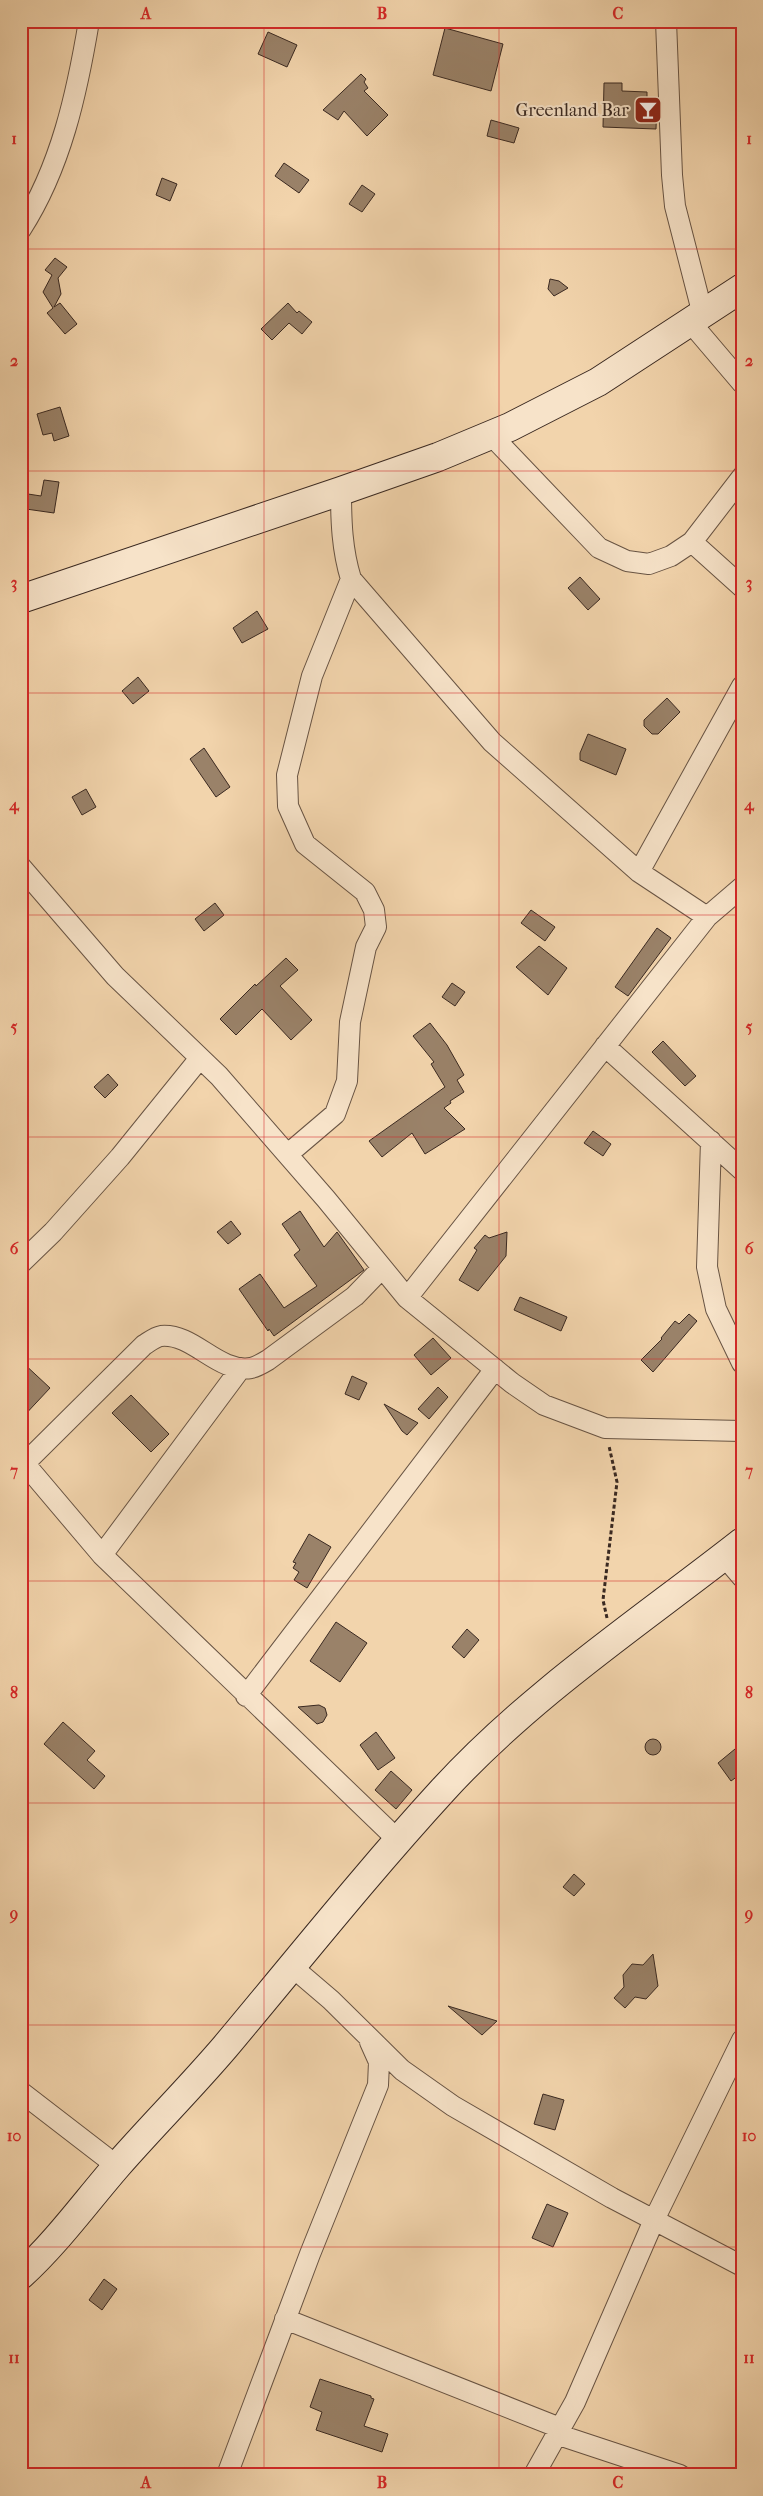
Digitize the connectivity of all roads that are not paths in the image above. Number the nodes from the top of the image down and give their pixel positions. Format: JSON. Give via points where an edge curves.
{"nodes":[{"id":1,"x":89,"y":21,"type":"edge"},
{"id":2,"x":666,"y":21,"type":"edge"},
{"id":3,"x":21,"y":229,"type":"edge"},
{"id":4,"x":742,"y":288,"type":"edge"},
{"id":5,"x":697,"y":319,"type":"junction"},
{"id":6,"x":742,"y":382,"type":"edge"},
{"id":7,"x":491,"y":435,"type":"junction"},
{"id":8,"x":742,"y":477,"type":"edge"},
{"id":9,"x":342,"y":491,"type":"junction"},
{"id":10,"x":692,"y":542,"type":"junction"},
{"id":11,"x":351,"y":579,"type":"junction"},
{"id":12,"x":742,"y":587,"type":"edge"},
{"id":13,"x":21,"y":599,"type":"edge"},
{"id":14,"x":742,"y":686,"type":"edge"},
{"id":15,"x":21,"y":867,"type":"edge"},
{"id":16,"x":639,"y":872,"type":"junction"},
{"id":17,"x":742,"y":887,"type":"edge"},
{"id":18,"x":707,"y":917,"type":"junction"},
{"id":19,"x":605,"y":1046,"type":"junction"},
{"id":20,"x":200,"y":1058,"type":"junction"},
{"id":21,"x":711,"y":1141,"type":"junction"},
{"id":22,"x":288,"y":1154,"type":"junction"},
{"id":23,"x":742,"y":1170,"type":"edge"},
{"id":24,"x":21,"y":1263,"type":"edge"},
{"id":25,"x":381,"y":1269,"type":"junction"},
{"id":26,"x":407,"y":1298,"type":"junction"},
{"id":27,"x":742,"y":1363,"type":"edge"},
{"id":28,"x":241,"y":1368,"type":"junction"},
{"id":29,"x":495,"y":1369,"type":"junction"},
{"id":30,"x":742,"y":1431,"type":"edge"},
{"id":31,"x":23,"y":1465,"type":"edge"},
{"id":32,"x":733,"y":1549,"type":"edge"},
{"id":33,"x":102,"y":1555,"type":"junction"},
{"id":34,"x":742,"y":1577,"type":"edge"},
{"id":35,"x":246,"y":1696,"type":"junction"},
{"id":36,"x":399,"y":1841,"type":"junction"},
{"id":37,"x":290,"y":1965,"type":"junction"},
{"id":38,"x":370,"y":2040,"type":"junction"},
{"id":39,"x":742,"y":2040,"type":"edge"},
{"id":40,"x":21,"y":2092,"type":"edge"},
{"id":41,"x":117,"y":2166,"type":"junction"},
{"id":42,"x":654,"y":2220,"type":"junction"},
{"id":43,"x":742,"y":2266,"type":"edge"},
{"id":44,"x":21,"y":2275,"type":"edge"},
{"id":45,"x":285,"y":2319,"type":"junction"},
{"id":46,"x":558,"y":2431,"type":"junction"},
{"id":47,"x":227,"y":2475,"type":"edge"},
{"id":48,"x":534,"y":2475,"type":"edge"},
{"id":49,"x":680,"y":2475,"type":"edge"}],
"edges":[{"from":1,"to":3,"type":"street","via":[[78,87],[62,141],[43,190]]},
{"from":2,"to":5,"type":"street","via":[[675,206]]},
{"from":4,"to":5,"type":"street"},
{"from":5,"to":6,"type":"street"},
{"from":5,"to":7,"type":"street","via":[[598,382]]},
{"from":7,"to":9,"type":"street"},
{"from":7,"to":10,"type":"street","via":[[600,548],[627,561],[649,564],[671,556]]},
{"from":8,"to":10,"type":"street"},
{"from":9,"to":11,"type":"street","via":[[344,557]]},
{"from":9,"to":13,"type":"street"},
{"from":10,"to":12,"type":"street"},
{"from":11,"to":16,"type":"street","via":[[492,742]]},
{"from":11,"to":22,"type":"street","via":[[312,676],[287,775],[288,806],[305,844],[365,892],[374,910],[376,926],[366,947],[350,1022],[347,1081],[335,1114]]},
{"from":14,"to":16,"type":"street"},
{"from":15,"to":20,"type":"street","via":[[115,976]]},
{"from":16,"to":18,"type":"street"},
{"from":17,"to":18,"type":"street"},
{"from":18,"to":19,"type":"street"},
{"from":19,"to":21,"type":"street"},
{"from":19,"to":26,"type":"street"},
{"from":20,"to":22,"type":"street"},
{"from":20,"to":24,"type":"street","via":[[120,1157]]},
{"from":21,"to":23,"type":"street"},
{"from":21,"to":27,"type":"street","via":[[707,1267],[716,1309]]},
{"from":22,"to":25,"type":"street"},
{"from":25,"to":26,"type":"street"},
{"from":25,"to":28,"type":"street","via":[[355,1296],[268,1360],[252,1368]]},
{"from":26,"to":29,"type":"street"},
{"from":28,"to":31,"type":"street","via":[[215,1358],[191,1343],[172,1336],[159,1336],[144,1345]]},
{"from":28,"to":33,"type":"street"},
{"from":29,"to":30,"type":"street","via":[[544,1405],[605,1428]]},
{"from":29,"to":35,"type":"street"},
{"from":31,"to":33,"type":"street"},
{"from":32,"to":34,"type":"street"},
{"from":32,"to":36,"type":"street","via":[[525,1709],[442,1791]]},
{"from":33,"to":35,"type":"street"},
{"from":35,"to":36,"type":"street"},
{"from":36,"to":37,"type":"street"},
{"from":37,"to":38,"type":"street","via":[[331,2000]]},
{"from":37,"to":41,"type":"street","via":[[224,2048]]},
{"from":38,"to":42,"type":"street","via":[[402,2070],[453,2106]]},
{"from":38,"to":45,"type":"street","via":[[379,2062],[378,2085]]},
{"from":39,"to":42,"type":"street"},
{"from":40,"to":41,"type":"street"},
{"from":41,"to":44,"type":"street","via":[[49,2249]]},
{"from":42,"to":43,"type":"street"},
{"from":42,"to":46,"type":"street","via":[[594,2362]]},
{"from":45,"to":46,"type":"street"},
{"from":45,"to":47,"type":"street"},
{"from":46,"to":48,"type":"street"},
{"from":46,"to":49,"type":"street"}]}
